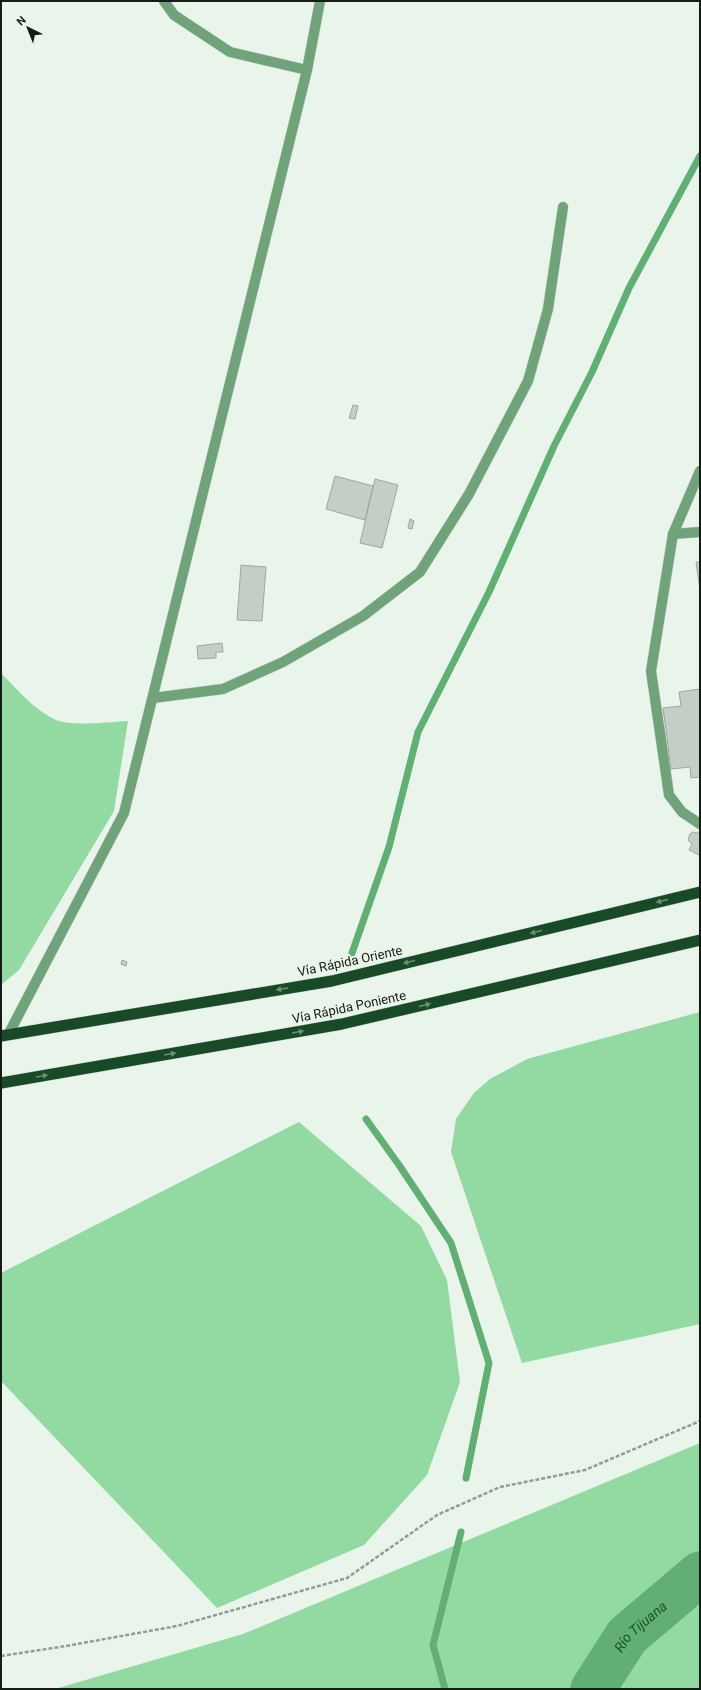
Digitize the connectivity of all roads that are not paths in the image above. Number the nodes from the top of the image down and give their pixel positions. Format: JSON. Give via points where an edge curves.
{"nodes":[{"id":1,"x":164,"y":1,"type":"edge"},
{"id":2,"x":320,"y":1,"type":"edge"},
{"id":3,"x":307,"y":70,"type":"junction"},
{"id":4,"x":563,"y":207,"type":"dead end"},
{"id":5,"x":700,"y":470,"type":"edge"},
{"id":6,"x":700,"y":532,"type":"edge"},
{"id":7,"x":673,"y":534,"type":"junction"},
{"id":8,"x":153,"y":698,"type":"junction"},
{"id":9,"x":682,"y":812,"type":"junction"},
{"id":10,"x":700,"y":816,"type":"edge"},
{"id":11,"x":700,"y":824,"type":"edge"},
{"id":12,"x":700,"y":892,"type":"edge"},
{"id":13,"x":700,"y":940,"type":"edge"},
{"id":14,"x":4,"y":1035,"type":"edge"},
{"id":15,"x":1,"y":1083,"type":"edge"}],
"edges":[{"from":1,"to":3,"type":"street","via":[[174,15],[230,52]]},
{"from":2,"to":3,"type":"street"},
{"from":3,"to":8,"type":"street"},
{"from":4,"to":8,"type":"street","via":[[548,309],[528,381],[469,494],[420,572],[364,616],[283,662],[223,688]]},
{"from":5,"to":7,"type":"street"},
{"from":6,"to":7,"type":"street"},
{"from":7,"to":9,"type":"street","via":[[651,671],[669,795]]},
{"from":8,"to":14,"type":"street","via":[[124,813]]},
{"from":9,"to":10,"type":"street"},
{"from":9,"to":11,"type":"street"},
{"from":12,"to":14,"type":"highway","name":"Vía Rápida Oriente","one_way":true,"via":[[332,981]]},
{"from":15,"to":13,"type":"highway","name":"Vía Rápida Poniente","one_way":true,"via":[[342,1024]]}]}
